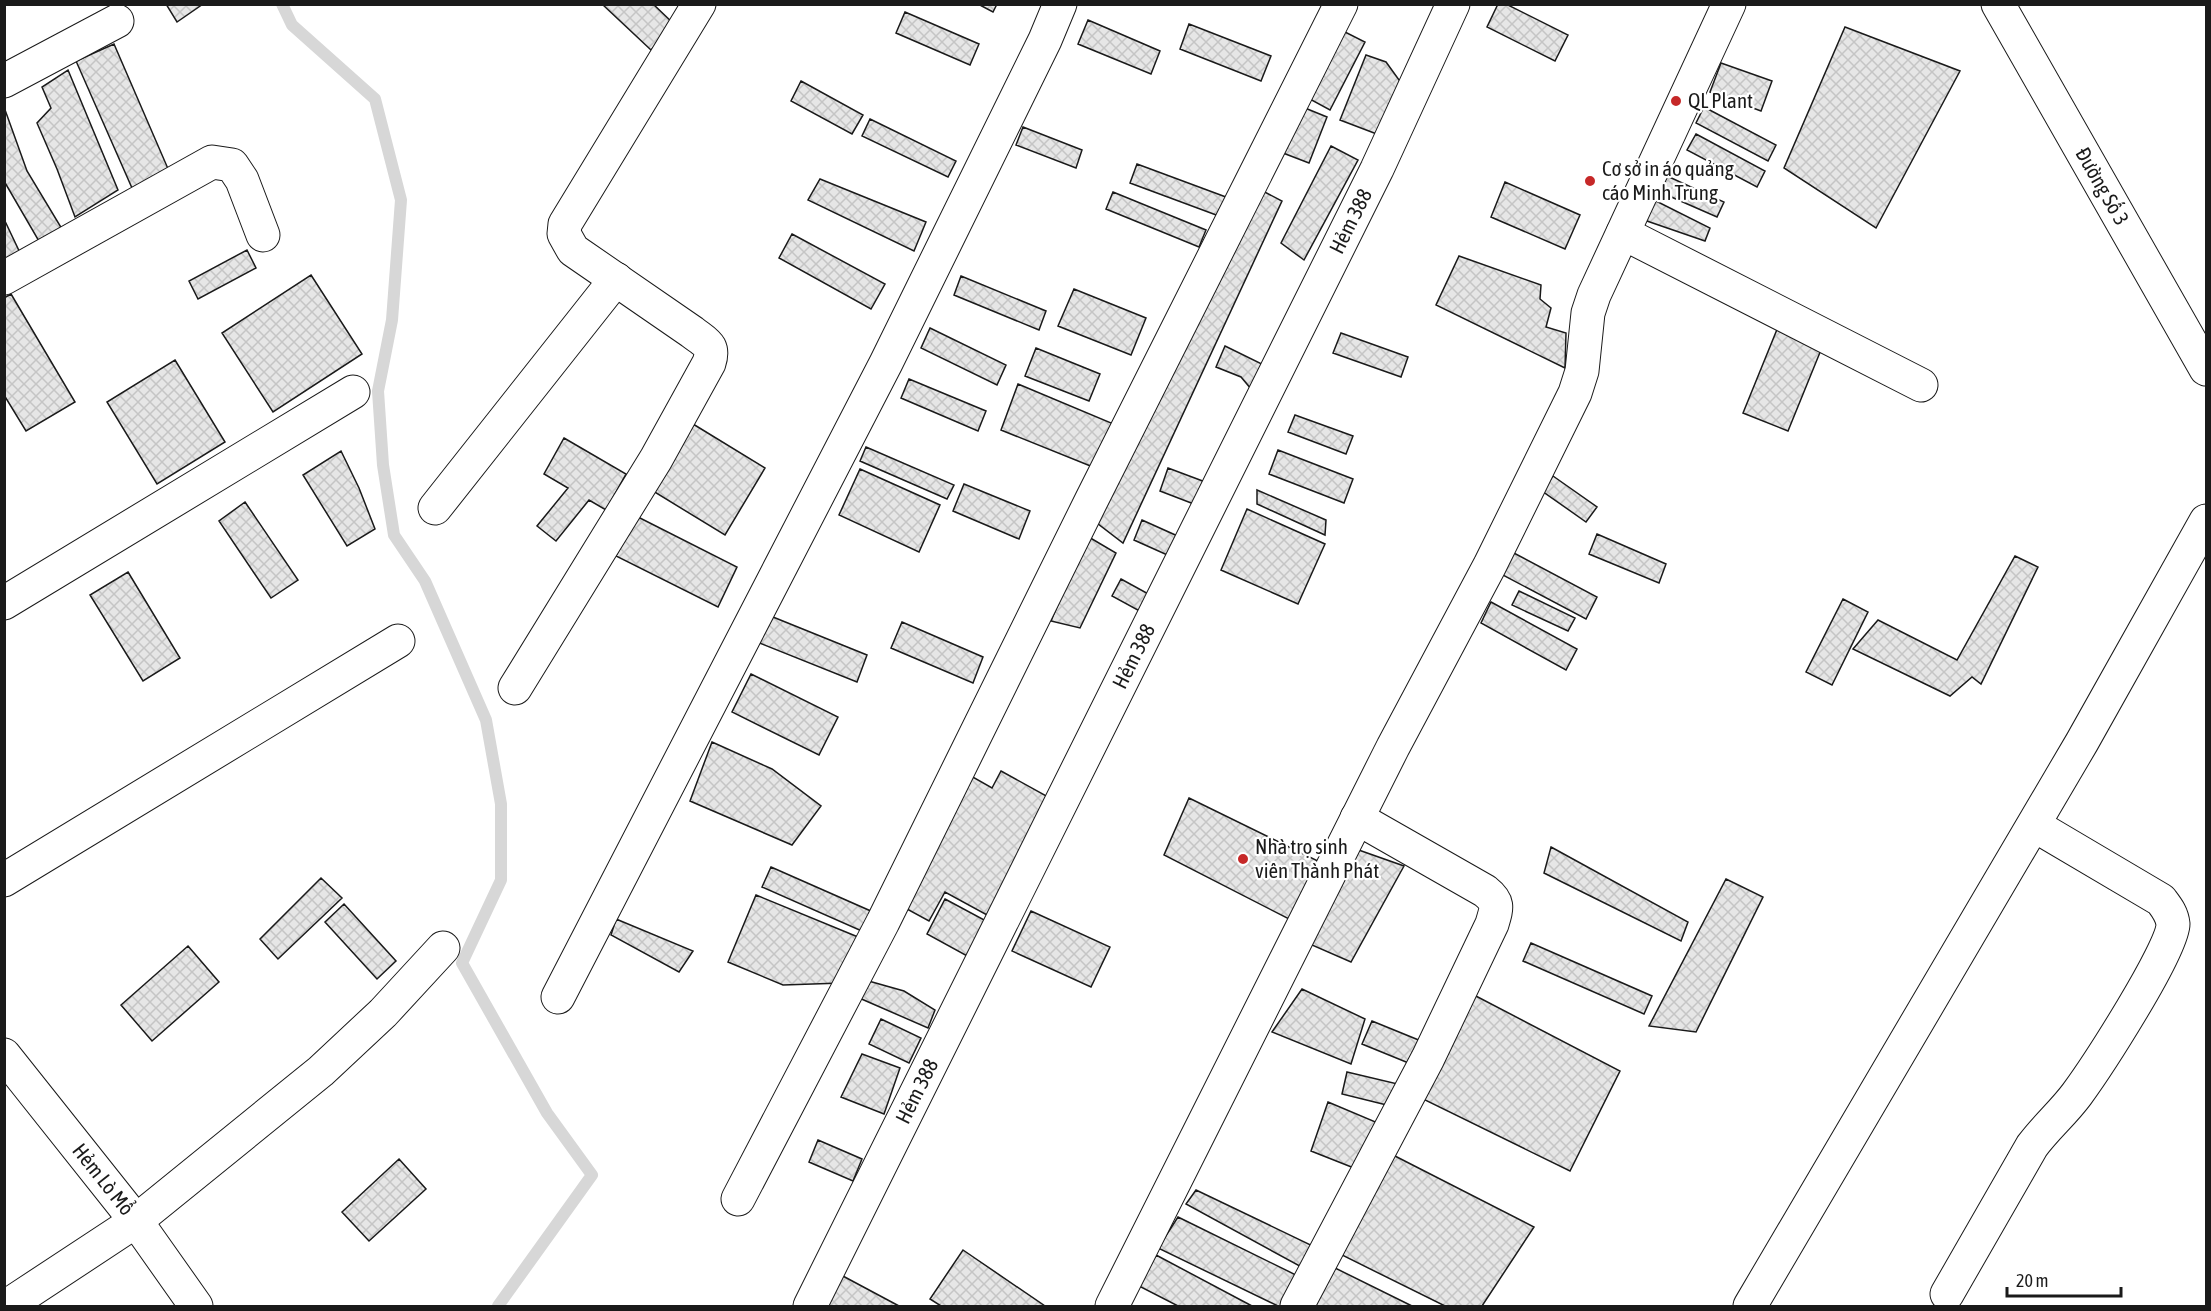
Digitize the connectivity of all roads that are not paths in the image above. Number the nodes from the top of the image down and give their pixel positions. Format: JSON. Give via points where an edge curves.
{"nodes":[{"id":1,"x":699,"y":4,"type":"edge"},
{"id":2,"x":1060,"y":4,"type":"edge"},
{"id":3,"x":1341,"y":4,"type":"edge"},
{"id":4,"x":1453,"y":4,"type":"edge"},
{"id":5,"x":1730,"y":4,"type":"edge"},
{"id":6,"x":1998,"y":4,"type":"edge"},
{"id":7,"x":117,"y":21,"type":"dead end"},
{"id":8,"x":4,"y":81,"type":"edge"},
{"id":9,"x":1623,"y":233,"type":"junction"},
{"id":10,"x":263,"y":235,"type":"dead end"},
{"id":11,"x":4,"y":278,"type":"edge"},
{"id":12,"x":616,"y":279,"type":"junction"},
{"id":13,"x":2203,"y":355,"type":"edge"},
{"id":14,"x":1921,"y":385,"type":"dead end"},
{"id":15,"x":353,"y":392,"type":"dead end"},
{"id":16,"x":435,"y":508,"type":"dead end"},
{"id":17,"x":2206,"y":520,"type":"edge"},
{"id":18,"x":4,"y":603,"type":"edge"},
{"id":19,"x":398,"y":641,"type":"dead end"},
{"id":20,"x":515,"y":688,"type":"dead end"},
{"id":21,"x":1357,"y":818,"type":"junction"},
{"id":22,"x":2034,"y":825,"type":"junction"},
{"id":23,"x":4,"y":880,"type":"edge"},
{"id":24,"x":444,"y":948,"type":"dead end"},
{"id":25,"x":558,"y":997,"type":"dead end"},
{"id":26,"x":6,"y":1061,"type":"edge"},
{"id":27,"x":738,"y":1199,"type":"dead end"},
{"id":28,"x":136,"y":1221,"type":"junction"},
{"id":29,"x":1947,"y":1293,"type":"dead end"},
{"id":30,"x":7,"y":1306,"type":"edge"},
{"id":31,"x":196,"y":1306,"type":"edge"},
{"id":32,"x":810,"y":1306,"type":"edge"},
{"id":33,"x":1112,"y":1306,"type":"edge"},
{"id":34,"x":1297,"y":1306,"type":"edge"},
{"id":35,"x":1750,"y":1306,"type":"edge"}],
"edges":[{"from":1,"to":12,"type":"street","via":[[565,224],[564,234],[573,250]]},
{"from":2,"to":25,"type":"street","via":[[886,363]]},
{"from":3,"to":27,"type":"street","via":[[883,922]]},
{"from":4,"to":32,"type":"street","name":"Hẻm 388","via":[[1377,170]]},
{"from":5,"to":9,"type":"street"},
{"from":6,"to":13,"type":"street","name":"Đường Số 3"},
{"from":7,"to":8,"type":"street"},
{"from":9,"to":14,"type":"street"},
{"from":9,"to":21,"type":"street","via":[[1588,313],[1582,371],[1575,393]]},
{"from":10,"to":11,"type":"street","via":[[242,180],[232,165],[212,162]]},
{"from":12,"to":16,"type":"street"},
{"from":12,"to":20,"type":"street","via":[[692,332],[713,353],[656,459]]},
{"from":15,"to":18,"type":"street"},
{"from":17,"to":22,"type":"street"},
{"from":19,"to":23,"type":"street"},
{"from":21,"to":33,"type":"street"},
{"from":21,"to":34,"type":"street","via":[[1485,891],[1494,898],[1497,909],[1428,1058]]},
{"from":22,"to":29,"type":"street","via":[[2161,900],[2172,915],[2171,936],[2097,1066],[2032,1146]]},
{"from":22,"to":35,"type":"street"},
{"from":24,"to":28,"type":"street","via":[[321,1071]]},
{"from":26,"to":28,"type":"street","name":"Hẻm Lò Mổ"},
{"from":28,"to":30,"type":"street"},
{"from":28,"to":31,"type":"street","name":"Hẻm Lò Mổ"}]}
